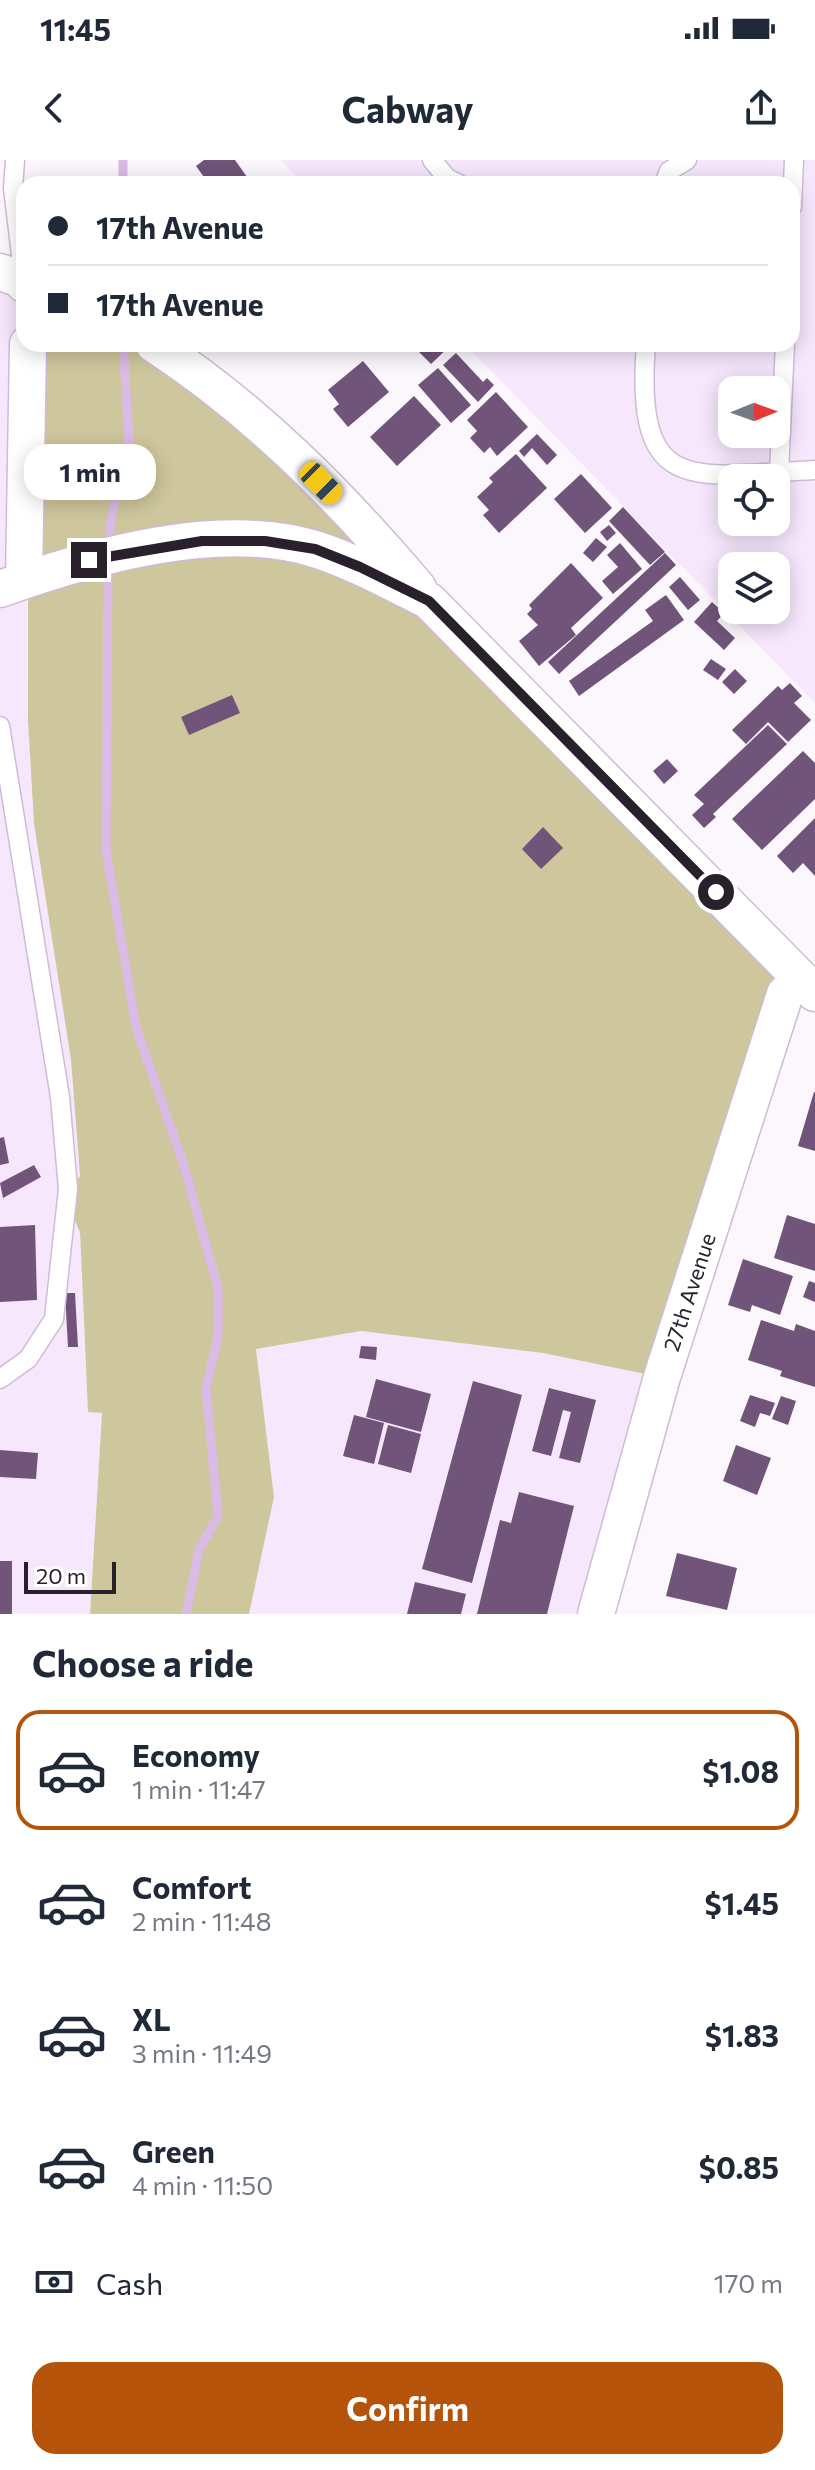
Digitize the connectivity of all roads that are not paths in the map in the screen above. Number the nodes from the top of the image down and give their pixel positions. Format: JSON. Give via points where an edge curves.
{"nodes":[{"id":1,"x":15,"y":160,"type":"edge"},
{"id":2,"x":432,"y":160,"type":"edge"},
{"id":3,"x":687,"y":160,"type":"edge"},
{"id":4,"x":445,"y":176,"type":"edge"},
{"id":5,"x":667,"y":176,"type":"edge"},
{"id":6,"x":16,"y":213,"type":"edge"},
{"id":7,"x":27,"y":352,"type":"edge"},
{"id":8,"x":166,"y":352,"type":"edge"},
{"id":9,"x":645,"y":352,"type":"edge"},
{"id":10,"x":785,"y":352,"type":"edge"},
{"id":11,"x":779,"y":464,"type":"edge"},
{"id":12,"x":815,"y":470,"type":"edge"},
{"id":13,"x":790,"y":471,"type":"edge"},
{"id":14,"x":718,"y":475,"type":"edge"},
{"id":15,"x":12,"y":585,"type":"edge"},
{"id":16,"x":429,"y":601,"type":"junction"},
{"id":17,"x":0,"y":726,"type":"edge"},
{"id":18,"x":808,"y":987,"type":"edge"},
{"id":19,"x":0,"y":1379,"type":"edge"},
{"id":20,"x":596,"y":1614,"type":"edge"}],
"edges":[{"from":1,"to":6,"type":"lane"},
{"from":2,"to":4,"type":"lane"},
{"from":3,"to":5,"type":"lane"},
{"from":7,"to":15,"type":"street"},
{"from":8,"to":16,"type":"street","via":[[254,418],[372,534]]},
{"from":9,"to":14,"type":"lane","via":[[647,426],[663,457],[687,472]]},
{"from":10,"to":11,"type":"lane"},
{"from":12,"to":13,"type":"lane"},
{"from":15,"to":16,"type":"street","via":[[128,551],[202,541],[265,541],[315,549]]},
{"from":16,"to":18,"type":"street"},
{"from":17,"to":19,"type":"lane","via":[[60,1097],[68,1189],[54,1319],[28,1359]]},
{"from":18,"to":20,"type":"street","name":"27th Avenue","via":[[785,994],[662,1377]]}]}
